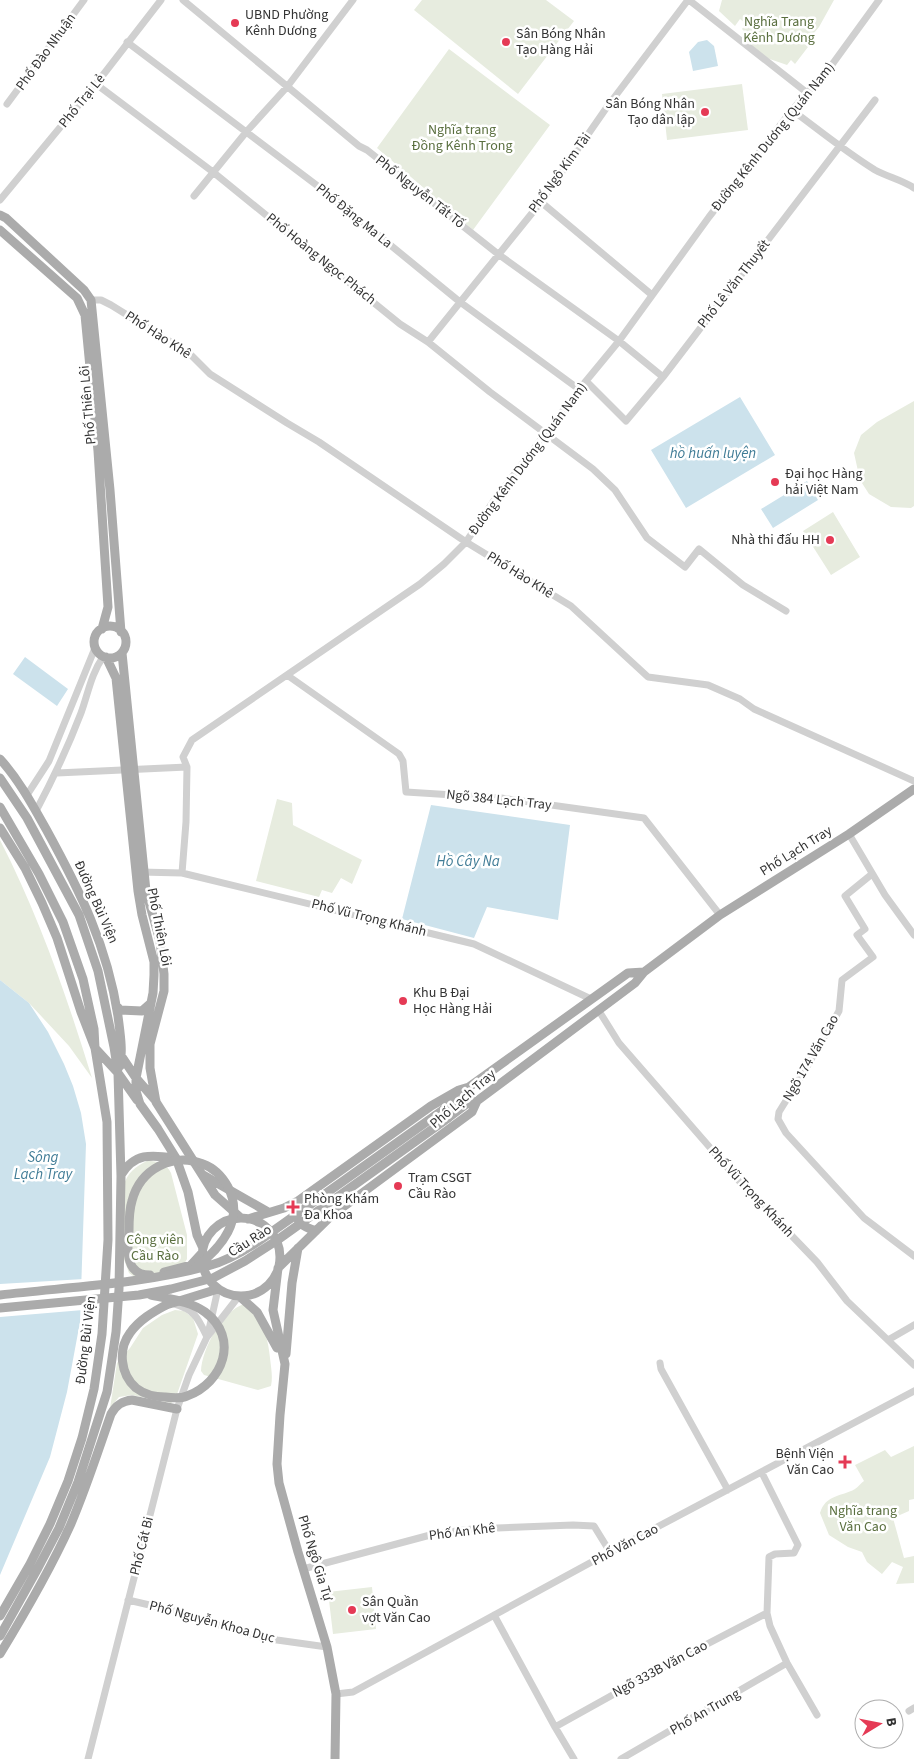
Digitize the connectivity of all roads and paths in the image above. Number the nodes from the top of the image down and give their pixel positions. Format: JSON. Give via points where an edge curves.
{"nodes":[{"id":1,"x":84,"y":0,"type":"edge"},
{"id":2,"x":161,"y":0,"type":"edge"},
{"id":3,"x":184,"y":0,"type":"edge"},
{"id":4,"x":353,"y":0,"type":"edge"},
{"id":5,"x":688,"y":0,"type":"edge"},
{"id":6,"x":879,"y":0,"type":"edge"},
{"id":7,"x":127,"y":42,"type":"junction"},
{"id":8,"x":96,"y":84,"type":"junction"},
{"id":9,"x":286,"y":87,"type":"junction"},
{"id":10,"x":806,"y":92,"type":"junction"},
{"id":11,"x":875,"y":100,"type":"dead end"},
{"id":12,"x":8,"y":104,"type":"dead end"},
{"id":13,"x":792,"y":110,"type":"junction"},
{"id":14,"x":247,"y":131,"type":"junction"},
{"id":15,"x":840,"y":147,"type":"junction"},
{"id":16,"x":213,"y":172,"type":"junction"},
{"id":17,"x":914,"y":188,"type":"edge"},
{"id":18,"x":194,"y":196,"type":"dead end"},
{"id":19,"x":0,"y":200,"type":"edge"},
{"id":20,"x":540,"y":202,"type":"junction"},
{"id":21,"x":0,"y":215,"type":"edge"},
{"id":22,"x":0,"y":230,"type":"edge"},
{"id":23,"x":498,"y":254,"type":"junction"},
{"id":24,"x":652,"y":295,"type":"junction"},
{"id":25,"x":91,"y":300,"type":"junction"},
{"id":26,"x":460,"y":302,"type":"junction"},
{"id":27,"x":82,"y":306,"type":"junction"},
{"id":28,"x":619,"y":341,"type":"junction"},
{"id":29,"x":428,"y":342,"type":"junction"},
{"id":30,"x":663,"y":377,"type":"junction"},
{"id":31,"x":586,"y":381,"type":"junction"},
{"id":32,"x":580,"y":390,"type":"junction"},
{"id":33,"x":545,"y":434,"type":"junction"},
{"id":34,"x":466,"y":542,"type":"junction"},
{"id":35,"x":786,"y":611,"type":"dead end"},
{"id":36,"x":102,"y":629,"type":"junction"},
{"id":37,"x":122,"y":632,"type":"junction"},
{"id":38,"x":95,"y":648,"type":"junction"},
{"id":39,"x":122,"y":652,"type":"junction"},
{"id":40,"x":105,"y":657,"type":"junction"},
{"id":41,"x":287,"y":675,"type":"junction"},
{"id":42,"x":120,"y":679,"type":"junction"},
{"id":43,"x":0,"y":759,"type":"edge"},
{"id":44,"x":187,"y":767,"type":"junction"},
{"id":45,"x":130,"y":768,"type":"junction"},
{"id":46,"x":56,"y":772,"type":"junction"},
{"id":47,"x":0,"y":778,"type":"edge"},
{"id":48,"x":914,"y":780,"type":"edge"},
{"id":49,"x":914,"y":789,"type":"edge"},
{"id":50,"x":27,"y":795,"type":"junction"},
{"id":51,"x":0,"y":807,"type":"edge"},
{"id":52,"x":36,"y":811,"type":"junction"},
{"id":53,"x":0,"y":828,"type":"edge"},
{"id":54,"x":849,"y":834,"type":"junction"},
{"id":55,"x":140,"y":872,"type":"junction"},
{"id":56,"x":182,"y":873,"type":"junction"},
{"id":57,"x":872,"y":874,"type":"junction"},
{"id":58,"x":720,"y":915,"type":"junction"},
{"id":59,"x":914,"y":935,"type":"edge"},
{"id":60,"x":644,"y":972,"type":"junction"},
{"id":61,"x":591,"y":1000,"type":"junction"},
{"id":62,"x":150,"y":1004,"type":"junction"},
{"id":63,"x":116,"y":1005,"type":"junction"},
{"id":64,"x":599,"y":1011,"type":"junction"},
{"id":65,"x":114,"y":1047,"type":"junction"},
{"id":66,"x":95,"y":1048,"type":"junction"},
{"id":67,"x":122,"y":1056,"type":"junction"},
{"id":68,"x":118,"y":1073,"type":"junction"},
{"id":69,"x":136,"y":1078,"type":"junction"},
{"id":70,"x":469,"y":1087,"type":"junction"},
{"id":71,"x":477,"y":1101,"type":"junction"},
{"id":72,"x":156,"y":1102,"type":"junction"},
{"id":73,"x":140,"y":1104,"type":"junction"},
{"id":74,"x":446,"y":1114,"type":"junction"},
{"id":75,"x":176,"y":1158,"type":"junction"},
{"id":76,"x":200,"y":1174,"type":"junction"},
{"id":77,"x":121,"y":1176,"type":"junction"},
{"id":78,"x":298,"y":1201,"type":"junction"},
{"id":79,"x":268,"y":1212,"type":"junction"},
{"id":80,"x":244,"y":1218,"type":"junction"},
{"id":81,"x":316,"y":1231,"type":"junction"},
{"id":82,"x":298,"y":1248,"type":"junction"},
{"id":83,"x":202,"y":1250,"type":"junction"},
{"id":84,"x":914,"y":1256,"type":"edge"},
{"id":85,"x":278,"y":1268,"type":"junction"},
{"id":86,"x":194,"y":1269,"type":"junction"},
{"id":87,"x":218,"y":1289,"type":"junction"},
{"id":88,"x":146,"y":1294,"type":"junction"},
{"id":89,"x":0,"y":1295,"type":"edge"},
{"id":90,"x":239,"y":1296,"type":"junction"},
{"id":91,"x":169,"y":1304,"type":"junction"},
{"id":92,"x":0,"y":1308,"type":"edge"},
{"id":93,"x":914,"y":1325,"type":"edge"},
{"id":94,"x":208,"y":1337,"type":"junction"},
{"id":95,"x":888,"y":1340,"type":"junction"},
{"id":96,"x":660,"y":1362,"type":"dead end"},
{"id":97,"x":285,"y":1364,"type":"junction"},
{"id":98,"x":914,"y":1365,"type":"edge"},
{"id":99,"x":914,"y":1391,"type":"edge"},
{"id":100,"x":177,"y":1409,"type":"junction"},
{"id":101,"x":762,"y":1472,"type":"junction"},
{"id":102,"x":82,"y":1484,"type":"junction"},
{"id":103,"x":728,"y":1490,"type":"junction"},
{"id":104,"x":610,"y":1552,"type":"junction"},
{"id":105,"x":303,"y":1569,"type":"junction"},
{"id":106,"x":128,"y":1600,"type":"junction"},
{"id":107,"x":767,"y":1613,"type":"junction"},
{"id":108,"x":494,"y":1615,"type":"junction"},
{"id":109,"x":0,"y":1616,"type":"edge"},
{"id":110,"x":0,"y":1636,"type":"edge"},
{"id":111,"x":327,"y":1647,"type":"junction"},
{"id":112,"x":0,"y":1654,"type":"edge"},
{"id":113,"x":787,"y":1663,"type":"junction"},
{"id":114,"x":336,"y":1694,"type":"junction"},
{"id":115,"x":817,"y":1715,"type":"dead end"},
{"id":116,"x":555,"y":1727,"type":"junction"},
{"id":117,"x":636,"y":1755,"type":"edge"},
{"id":118,"x":88,"y":1759,"type":"edge"},
{"id":119,"x":335,"y":1759,"type":"edge"},
{"id":120,"x":574,"y":1759,"type":"edge"},
{"id":121,"x":621,"y":1759,"type":"edge"}],
"edges":[{"from":1,"to":12,"type":"street","name":"Phố Đào Nhuận"},
{"from":2,"to":7,"type":"street","name":"Phố Trại Lẻ"},
{"from":3,"to":9,"type":"street","name":"Phố Nguyễn Tất Tố"},
{"from":4,"to":9,"type":"street"},
{"from":5,"to":10,"type":"street"},
{"from":5,"to":20,"type":"street","name":"Phố Ngô Kim Tài"},
{"from":6,"to":10,"type":"street","name":"Đường Kênh Dương (Quán Nam)","via":[[831,66]]},
{"from":7,"to":8,"type":"street","name":"Phố Trại Lẻ"},
{"from":7,"to":14,"type":"street","name":"Phố Đặng Ma La"},
{"from":8,"to":16,"type":"street","name":"Phố Hoàng Ngọc Phách"},
{"from":8,"to":19,"type":"street","name":"Phố Trại Lẻ"},
{"from":9,"to":14,"type":"street"},
{"from":9,"to":23,"type":"street","name":"Phố Nguyễn Tất Tố"},
{"from":10,"to":13,"type":"street","name":"Đường Kênh Dương (Quán Nam)"},
{"from":11,"to":15,"type":"street","name":"Phố Lê Văn Thuyết"},
{"from":13,"to":15,"type":"street"},
{"from":13,"to":24,"type":"street","name":"Đường Kênh Dương (Quán Nam)"},
{"from":14,"to":16,"type":"street"},
{"from":14,"to":26,"type":"street","name":"Phố Đặng Ma La"},
{"from":15,"to":17,"type":"street","via":[[876,171]]},
{"from":15,"to":30,"type":"street","name":"Phố Lê Văn Thuyết"},
{"from":16,"to":18,"type":"street"},
{"from":16,"to":29,"type":"street","name":"Phố Hoàng Ngọc Phách","via":[[400,324]]},
{"from":20,"to":23,"type":"street","name":"Phố Ngô Kim Tài"},
{"from":20,"to":24,"type":"street"},
{"from":21,"to":25,"type":"main road","via":[[84,290]]},
{"from":22,"to":27,"type":"main road","via":[[78,298]]},
{"from":23,"to":26,"type":"street","name":"Phố Ngô Kim Tài"},
{"from":23,"to":28,"type":"street","name":"Phố Nguyễn Tất Tố"},
{"from":24,"to":28,"type":"street","name":"Đường Kênh Dương (Quán Nam)"},
{"from":25,"to":27,"type":"main road"},
{"from":25,"to":34,"type":"street","name":"Phố Hào Khê","via":[[111,305],[190,354],[210,374],[319,442]]},
{"from":25,"to":37,"type":"main road","name":"Phố Thiên Lôi"},
{"from":26,"to":29,"type":"street","name":"Phố Ngô Kim Tài"},
{"from":26,"to":32,"type":"street","name":"Phố Đặng Ma La"},
{"from":27,"to":36,"type":"main road","name":"Phố Thiên Lôi","via":[[98,451],[108,607]]},
{"from":28,"to":30,"type":"street","name":"Phố Nguyễn Tất Tố"},
{"from":28,"to":31,"type":"street","name":"Đường Kênh Dương (Quán Nam)"},
{"from":29,"to":33,"type":"street","name":"Phố Hoàng Ngọc Phách"},
{"from":30,"to":31,"type":"street","name":"Phố Lê Văn Thuyết","via":[[626,421]]},
{"from":31,"to":32,"type":"street","name":"Đường Kênh Dương (Quán Nam)"},
{"from":32,"to":33,"type":"street","name":"Đường Kênh Dương (Quán Nam)"},
{"from":33,"to":34,"type":"street","name":"Đường Kênh Dương (Quán Nam)"},
{"from":33,"to":35,"type":"street","name":"Phố Hoàng Ngọc Phách","via":[[594,469],[615,490],[647,538],[685,567],[699,549],[743,584]]},
{"from":34,"to":41,"type":"street","name":"Đường Kênh Dương (Quán Nam)","via":[[420,584]]},
{"from":34,"to":48,"type":"street","name":"Phố Hào Khê","via":[[571,606],[648,676],[708,685],[754,709]]},
{"from":36,"to":37,"type":"main road","via":[[112,627]]},
{"from":36,"to":38,"type":"main road","via":[[95,637]]},
{"from":37,"to":39,"type":"main road","via":[[125,644]]},
{"from":38,"to":40,"type":"main road"},
{"from":38,"to":50,"type":"street","via":[[49,761]]},
{"from":39,"to":40,"type":"main road","via":[[114,657]]},
{"from":39,"to":42,"type":"main road","name":"Phố Thiên Lôi"},
{"from":40,"to":42,"type":"main road","name":"Phố Thiên Lôi"},
{"from":40,"to":46,"type":"street","via":[[96,667]]},
{"from":41,"to":44,"type":"street","name":"Đường Kênh Dương (Quán Nam)","via":[[192,740],[184,757]]},
{"from":41,"to":58,"type":"street","name":"Ngõ 384 Lạch Tray","via":[[400,754],[406,792],[501,798],[644,818]]},
{"from":42,"to":45,"type":"main road","name":"Phố Thiên Lôi"},
{"from":43,"to":50,"type":"main road","name":"Đường Bùi Viện"},
{"from":44,"to":45,"type":"street"},
{"from":44,"to":56,"type":"street","name":"Đường Kênh Dương (Quán Nam)"},
{"from":45,"to":46,"type":"street"},
{"from":45,"to":55,"type":"main road","name":"Phố Thiên Lôi"},
{"from":46,"to":52,"type":"street"},
{"from":47,"to":65,"type":"main road","name":"Đường Bùi Viện","via":[[27,818],[79,916],[98,971]]},
{"from":49,"to":54,"type":"main road","name":"Phố Lạch Tray"},
{"from":50,"to":52,"type":"main road","name":"Đường Bùi Viện"},
{"from":51,"to":66,"type":"main road","name":"Đường Bùi Viện","via":[[63,922],[83,979]]},
{"from":52,"to":63,"type":"main road","name":"Đường Bùi Viện","via":[[78,890],[100,940]]},
{"from":53,"to":66,"type":"main road","name":"Đường Bùi Viện","via":[[42,903]]},
{"from":54,"to":57,"type":"street"},
{"from":54,"to":58,"type":"main road","name":"Phố Lạch Tray"},
{"from":55,"to":56,"type":"street","name":"Phố Vũ Trọng Khánh"},
{"from":55,"to":62,"type":"main road","name":"Phố Thiên Lôi","via":[[142,915],[154,962]]},
{"from":55,"to":72,"type":"main road","name":"Phố Thiên Lôi","via":[[160,941],[164,974],[164,992],[150,1044]]},
{"from":56,"to":61,"type":"street","name":"Phố Vũ Trọng Khánh","via":[[474,944]]},
{"from":57,"to":59,"type":"street"},
{"from":57,"to":84,"type":"street","name":"Ngõ 174 Văn Cao","via":[[845,896],[865,929],[857,935],[873,957],[842,980],[839,1011],[779,1112],[778,1119],[786,1133],[864,1218]]},
{"from":58,"to":60,"type":"main road","name":"Phố Lạch Tray"},
{"from":60,"to":61,"type":"main road","name":"Phố Lạch Tray","via":[[628,973]]},
{"from":60,"to":64,"type":"main road","name":"Phố Lạch Tray"},
{"from":61,"to":70,"type":"main road","name":"Phố Lạch Tray"},
{"from":62,"to":63,"type":"main road","via":[[142,1011],[120,1010]]},
{"from":62,"to":69,"type":"main road","name":"Phố Thiên Lôi"},
{"from":63,"to":67,"type":"main road","name":"Đường Bùi Viện"},
{"from":64,"to":71,"type":"main road","name":"Phố Lạch Tray"},
{"from":64,"to":95,"type":"street","name":"Phố Vũ Trọng Khánh","via":[[619,1044],[734,1175],[817,1262],[847,1301]]},
{"from":65,"to":67,"type":"main road"},
{"from":65,"to":68,"type":"main road","name":"Đường Bùi Viện"},
{"from":66,"to":68,"type":"main road"},
{"from":66,"to":109,"type":"main road","name":"Đường Bùi Viện","via":[[108,1138],[108,1240],[103,1325],[94,1389],[68,1481],[34,1556]]},
{"from":67,"to":68,"type":"main road","name":"Đường Bùi Viện"},
{"from":67,"to":69,"type":"main road"},
{"from":68,"to":73,"type":"main road"},
{"from":68,"to":77,"type":"main road","name":"Đường Bùi Viện"},
{"from":69,"to":72,"type":"main road"},
{"from":69,"to":73,"type":"main road","name":"Phố Thiên Lôi"},
{"from":70,"to":74,"type":"main road","name":"Cầu Rào"},
{"from":70,"to":78,"type":"main road","name":"Phố Lạch Tray","via":[[431,1106]]},
{"from":71,"to":74,"type":"main road","name":"Cầu Rào"},
{"from":71,"to":81,"type":"main road","name":"Phố Lạch Tray","via":[[472,1112],[331,1216]]},
{"from":72,"to":76,"type":"main road","name":"Phố Thiên Lôi"},
{"from":73,"to":75,"type":"main road","name":"Phố Thiên Lôi"},
{"from":74,"to":86,"type":"main road","name":"Cầu Rào","bridge":true,"via":[[252,1245],[209,1266]]},
{"from":74,"to":88,"type":"main road","name":"Cầu Rào","bridge":true,"via":[[288,1233],[238,1266],[198,1283]]},
{"from":75,"to":77,"type":"main road","via":[[158,1154],[139,1158],[126,1167]]},
{"from":75,"to":83,"type":"main road","name":"Phố Thiên Lôi"},
{"from":76,"to":79,"type":"main road"},
{"from":76,"to":80,"type":"main road","name":"Phố Thiên Lôi","via":[[214,1195]]},
{"from":77,"to":102,"type":"main road","name":"Đường Bùi Viện","via":[[116,1332],[107,1392]]},
{"from":78,"to":79,"type":"main road","name":"Phố Lạch Tray"},
{"from":78,"to":81,"type":"main road","via":[[295,1210],[298,1221]]},
{"from":79,"to":80,"type":"main road","name":"Phố Lạch Tray"},
{"from":80,"to":83,"type":"main road","via":[[226,1221],[213,1230]]},
{"from":80,"to":85,"type":"main road","via":[[265,1226],[273,1235],[280,1257]]},
{"from":81,"to":82,"type":"main road","name":"Phố Lạch Tray"},
{"from":82,"to":85,"type":"main road","name":"Phố Lạch Tray"},
{"from":82,"to":97,"type":"main road"},
{"from":83,"to":86,"type":"main road","bridge":true,"via":[[190,1265],[153,1274],[142,1275],[130,1262],[132,1201],[137,1187],[147,1174],[172,1160],[194,1160],[209,1166],[226,1183],[232,1198],[234,1214],[230,1231]]},
{"from":83,"to":87,"type":"main road","via":[[205,1273]]},
{"from":85,"to":90,"type":"main road","via":[[264,1289],[252,1295]]},
{"from":85,"to":97,"type":"main road","name":"Phố Ngô Gia Tự","via":[[273,1310]]},
{"from":86,"to":89,"type":"main road","name":"Cầu Rào","bridge":true,"via":[[150,1278]]},
{"from":87,"to":90,"type":"main road"},
{"from":87,"to":91,"type":"main road"},
{"from":87,"to":94,"type":"street","name":"Phố Cát Bi"},
{"from":88,"to":91,"type":"main road","bridge":true,"via":[[197,1307],[212,1318],[222,1338],[224,1353],[217,1374],[204,1388],[186,1397],[158,1397],[137,1388],[124,1371],[122,1361],[130,1333],[149,1315]]},
{"from":88,"to":92,"type":"main road","name":"Cầu Rào","bridge":true},
{"from":90,"to":94,"type":"street","name":"Phố Cát Bi"},
{"from":90,"to":97,"type":"main road","via":[[262,1319]]},
{"from":91,"to":94,"type":"street","via":[[185,1307],[196,1315]]},
{"from":93,"to":95,"type":"street"},
{"from":94,"to":100,"type":"street","name":"Phố Cát Bi"},
{"from":95,"to":98,"type":"street","name":"Phố Vũ Trọng Khánh"},
{"from":96,"to":103,"type":"street","via":[[660,1369]]},
{"from":97,"to":105,"type":"main road","name":"Phố Ngô Gia Tự","via":[[277,1464],[279,1483]]},
{"from":99,"to":101,"type":"street","name":"Phố Văn Cao"},
{"from":100,"to":102,"type":"main road","name":"Đường Bùi Viện","via":[[132,1400],[119,1404],[111,1414]]},
{"from":100,"to":106,"type":"street","name":"Phố Cát Bi"},
{"from":101,"to":103,"type":"street","name":"Phố Văn Cao"},
{"from":101,"to":107,"type":"street","via":[[798,1544],[794,1553],[769,1556]]},
{"from":102,"to":110,"type":"main road","name":"Đường Bùi Viện"},
{"from":102,"to":112,"type":"main road","name":"Đường Bùi Viện","via":[[53,1561]]},
{"from":103,"to":104,"type":"street","name":"Phố Văn Cao"},
{"from":104,"to":105,"type":"street","name":"Phố An Khê","via":[[594,1526],[472,1529],[434,1534]]},
{"from":104,"to":108,"type":"street","name":"Phố Văn Cao"},
{"from":105,"to":111,"type":"main road","name":"Phố Ngô Gia Tự"},
{"from":106,"to":111,"type":"street","name":"Phố Nguyễn Khoa Dục","via":[[247,1634]]},
{"from":106,"to":118,"type":"street","name":"Phố Cát Bi"},
{"from":107,"to":113,"type":"street"},
{"from":107,"to":116,"type":"street","name":"Ngõ 333B Văn Cao"},
{"from":108,"to":114,"type":"street","name":"Phố Văn Cao","via":[[353,1692]]},
{"from":108,"to":116,"type":"street"},
{"from":111,"to":114,"type":"main road","name":"Phố Ngô Gia Tự"},
{"from":113,"to":115,"type":"street"},
{"from":113,"to":117,"type":"street","name":"Phố An Trung"},
{"from":114,"to":119,"type":"main road","name":"Phố Ngô Gia Tự"},
{"from":116,"to":120,"type":"street"},
{"from":117,"to":121,"type":"street","name":"Phố An Trung"}]}
